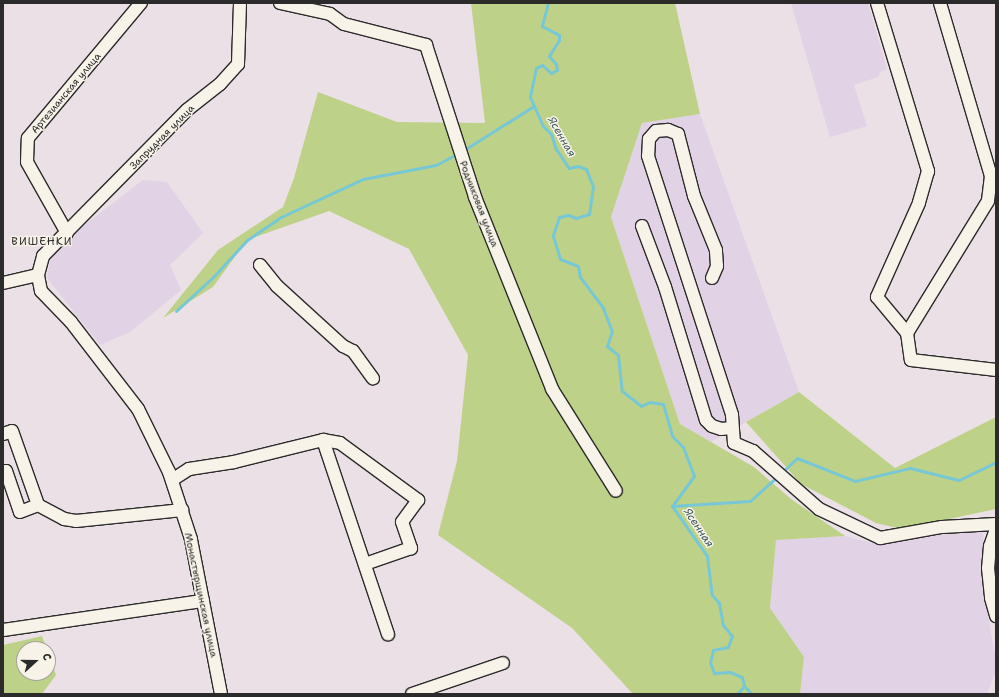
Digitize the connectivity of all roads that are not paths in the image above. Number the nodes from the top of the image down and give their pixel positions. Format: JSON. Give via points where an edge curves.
{"nodes":[{"id":1,"x":141,"y":3,"type":"edge"},
{"id":2,"x":240,"y":3,"type":"edge"},
{"id":3,"x":280,"y":3,"type":"edge"},
{"id":4,"x":877,"y":3,"type":"edge"},
{"id":5,"x":940,"y":3,"type":"edge"},
{"id":6,"x":642,"y":226,"type":"dead end"},
{"id":7,"x":67,"y":233,"type":"junction"},
{"id":8,"x":260,"y":265,"type":"dead end"},
{"id":9,"x":38,"y":275,"type":"junction"},
{"id":10,"x":712,"y":278,"type":"dead end"},
{"id":11,"x":3,"y":283,"type":"edge"},
{"id":12,"x":907,"y":333,"type":"junction"},
{"id":13,"x":996,"y":370,"type":"edge"},
{"id":14,"x":373,"y":379,"type":"dead end"},
{"id":15,"x":732,"y":428,"type":"junction"},
{"id":16,"x":3,"y":434,"type":"edge"},
{"id":17,"x":323,"y":440,"type":"junction"},
{"id":18,"x":3,"y":472,"type":"edge"},
{"id":19,"x":172,"y":480,"type":"junction"},
{"id":20,"x":616,"y":491,"type":"dead end"},
{"id":21,"x":38,"y":505,"type":"junction"},
{"id":22,"x":182,"y":510,"type":"junction"},
{"id":23,"x":996,"y":524,"type":"edge"},
{"id":24,"x":996,"y":529,"type":"edge"},
{"id":25,"x":365,"y":564,"type":"junction"},
{"id":26,"x":204,"y":601,"type":"junction"},
{"id":27,"x":996,"y":616,"type":"edge"},
{"id":28,"x":3,"y":630,"type":"edge"},
{"id":29,"x":388,"y":634,"type":"dead end"},
{"id":30,"x":503,"y":663,"type":"dead end"},
{"id":31,"x":221,"y":694,"type":"edge"},
{"id":32,"x":412,"y":694,"type":"edge"}],
"edges":[{"from":1,"to":7,"type":"street","name":"Артезианская улица","via":[[28,138],[26,162]]},
{"from":2,"to":7,"type":"street","name":"Запрудная улица","via":[[238,64],[220,84],[187,110]]},
{"from":3,"to":20,"type":"street","name":"Родниковая улица","via":[[330,14],[344,24],[426,45],[475,197],[552,389]]},
{"from":4,"to":12,"type":"street","via":[[928,171],[920,203],[877,297]]},
{"from":5,"to":12,"type":"street","via":[[991,176],[988,201]]},
{"from":6,"to":15,"type":"street","via":[[665,287],[706,420],[712,426],[721,429]]},
{"from":7,"to":9,"type":"street","name":"Запрудная улица","via":[[45,254]]},
{"from":8,"to":14,"type":"street","via":[[278,286],[343,346],[353,351]]},
{"from":9,"to":11,"type":"street"},
{"from":9,"to":19,"type":"street","name":"Монастырщинская улица","via":[[41,291],[71,322],[138,409]]},
{"from":10,"to":15,"type":"street","via":[[717,266],[716,250],[694,196],[678,134],[668,130],[656,131],[649,139],[648,156],[732,415]]},
{"from":12,"to":13,"type":"street","via":[[911,360]]},
{"from":15,"to":23,"type":"street","via":[[734,443],[753,451],[819,509],[880,538],[942,527]]},
{"from":16,"to":21,"type":"street","via":[[12,431]]},
{"from":17,"to":19,"type":"street","via":[[234,462],[189,469]]},
{"from":17,"to":25,"type":"street"},
{"from":17,"to":25,"type":"street","via":[[340,443],[418,500],[402,522],[411,548]]},
{"from":18,"to":21,"type":"street","via":[[6,471],[20,512]]},
{"from":19,"to":22,"type":"street","name":"Монастырщинская улица"},
{"from":21,"to":22,"type":"street","via":[[64,519],[76,520]]},
{"from":22,"to":26,"type":"street","name":"Монастырщинская улица"},
{"from":24,"to":27,"type":"street","via":[[990,546],[988,568]]},
{"from":25,"to":29,"type":"street"},
{"from":26,"to":28,"type":"street"},
{"from":26,"to":31,"type":"street","name":"Монастырщинская улица"},
{"from":30,"to":32,"type":"street"}]}
